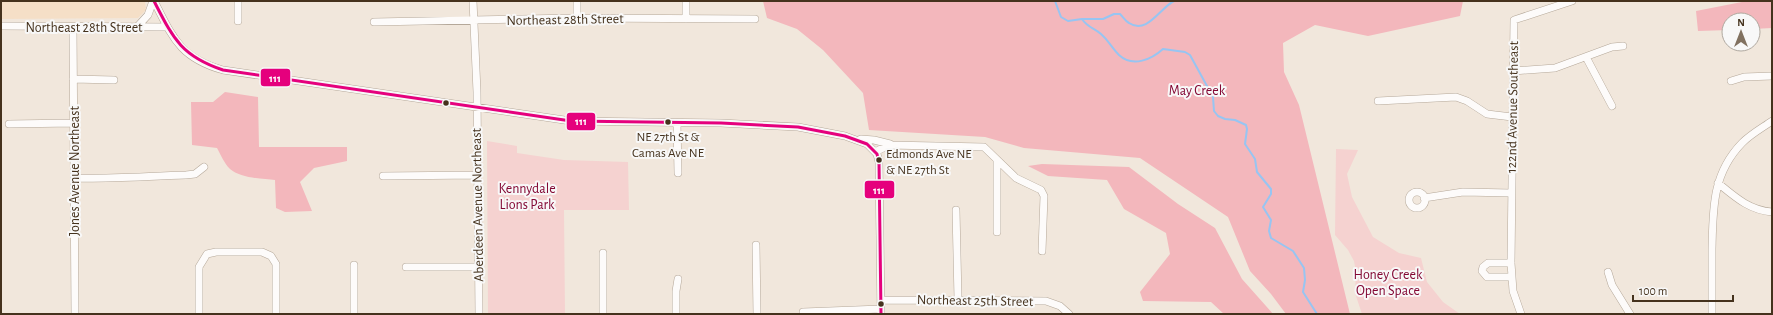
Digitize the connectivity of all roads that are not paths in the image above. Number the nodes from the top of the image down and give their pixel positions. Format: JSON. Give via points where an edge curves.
{"nodes":[{"id":1,"x":154,"y":1,"type":"edge"},
{"id":2,"x":238,"y":1,"type":"edge"},
{"id":3,"x":473,"y":1,"type":"edge"},
{"id":4,"x":577,"y":1,"type":"edge"},
{"id":5,"x":686,"y":1,"type":"edge"},
{"id":6,"x":1572,"y":1,"type":"edge"},
{"id":7,"x":578,"y":18,"type":"junction"},
{"id":8,"x":686,"y":19,"type":"junction"},
{"id":9,"x":755,"y":19,"type":"dead end"},
{"id":10,"x":474,"y":20,"type":"junction"},
{"id":11,"x":238,"y":21,"type":"dead end"},
{"id":12,"x":374,"y":22,"type":"dead end"},
{"id":13,"x":1,"y":26,"type":"edge"},
{"id":14,"x":73,"y":27,"type":"junction"},
{"id":15,"x":137,"y":27,"type":"junction"},
{"id":16,"x":167,"y":27,"type":"junction"},
{"id":17,"x":1623,"y":46,"type":"dead end"},
{"id":18,"x":1586,"y":58,"type":"junction"},
{"id":19,"x":1513,"y":71,"type":"junction"},
{"id":20,"x":1772,"y":76,"type":"edge"},
{"id":21,"x":73,"y":79,"type":"junction"},
{"id":22,"x":114,"y":80,"type":"dead end"},
{"id":23,"x":1732,"y":81,"type":"dead end"},
{"id":24,"x":1378,"y":101,"type":"dead end"},
{"id":25,"x":1612,"y":106,"type":"dead end"},
{"id":26,"x":477,"y":107,"type":"junction"},
{"id":27,"x":1512,"y":117,"type":"junction"},
{"id":28,"x":1772,"y":121,"type":"edge"},
{"id":29,"x":73,"y":122,"type":"junction"},
{"id":30,"x":677,"y":123,"type":"junction"},
{"id":31,"x":9,"y":124,"type":"dead end"},
{"id":32,"x":855,"y":139,"type":"junction"},
{"id":33,"x":894,"y":145,"type":"junction"},
{"id":34,"x":875,"y":152,"type":"junction"},
{"id":35,"x":997,"y":160,"type":"junction"},
{"id":36,"x":204,"y":167,"type":"dead end"},
{"id":37,"x":678,"y":173,"type":"dead end"},
{"id":38,"x":478,"y":175,"type":"junction"},
{"id":39,"x":383,"y":176,"type":"dead end"},
{"id":40,"x":74,"y":178,"type":"junction"},
{"id":41,"x":1718,"y":183,"type":"junction"},
{"id":42,"x":1511,"y":193,"type":"junction"},
{"id":43,"x":1424,"y":198,"type":"dead end"},
{"id":44,"x":956,"y":210,"type":"dead end"},
{"id":45,"x":1772,"y":212,"type":"edge"},
{"id":46,"x":997,"y":232,"type":"dead end"},
{"id":47,"x":756,"y":245,"type":"dead end"},
{"id":48,"x":1042,"y":251,"type":"dead end"},
{"id":49,"x":603,"y":253,"type":"dead end"},
{"id":50,"x":1511,"y":262,"type":"junction"},
{"id":51,"x":354,"y":265,"type":"dead end"},
{"id":52,"x":406,"y":267,"type":"dead end"},
{"id":53,"x":478,"y":267,"type":"junction"},
{"id":54,"x":1608,"y":272,"type":"dead end"},
{"id":55,"x":1511,"y":277,"type":"junction"},
{"id":56,"x":678,"y":279,"type":"dead end"},
{"id":57,"x":958,"y":299,"type":"junction"},
{"id":58,"x":881,"y":300,"type":"junction"},
{"id":59,"x":803,"y":312,"type":"dead end"},
{"id":60,"x":881,"y":312,"type":"edge"},
{"id":61,"x":1068,"y":312,"type":"edge"},
{"id":62,"x":74,"y":314,"type":"edge"},
{"id":63,"x":199,"y":314,"type":"edge"},
{"id":64,"x":276,"y":314,"type":"edge"},
{"id":65,"x":354,"y":314,"type":"edge"},
{"id":66,"x":479,"y":314,"type":"edge"},
{"id":67,"x":603,"y":314,"type":"edge"},
{"id":68,"x":676,"y":314,"type":"edge"},
{"id":69,"x":757,"y":314,"type":"edge"},
{"id":70,"x":1522,"y":314,"type":"edge"},
{"id":71,"x":1630,"y":314,"type":"edge"},
{"id":72,"x":1712,"y":314,"type":"edge"}],
"edges":[{"from":1,"to":15,"type":"street","via":[[148,15]]},
{"from":1,"to":16,"type":"street"},
{"from":2,"to":11,"type":"street"},
{"from":3,"to":10,"type":"street","name":"Aberdeen Avenue Northeast"},
{"from":4,"to":7,"type":"street"},
{"from":5,"to":8,"type":"street"},
{"from":6,"to":19,"type":"street","name":"122nd Avenue Southeast","via":[[1514,20]]},
{"from":7,"to":8,"type":"street","name":"Northeast 28th Street"},
{"from":7,"to":10,"type":"street","name":"Northeast 28th Street"},
{"from":8,"to":9,"type":"street","name":"Northeast 28th Street"},
{"from":10,"to":12,"type":"street","name":"Northeast 28th Street"},
{"from":10,"to":26,"type":"street","name":"Aberdeen Avenue Northeast"},
{"from":13,"to":14,"type":"street","name":"Northeast 28th Street"},
{"from":14,"to":15,"type":"street","name":"Northeast 28th Street"},
{"from":14,"to":21,"type":"street","name":"Jones Avenue Northeast"},
{"from":15,"to":16,"type":"street","name":"Northeast 28th Street"},
{"from":16,"to":26,"type":"street","via":[[186,53],[197,61],[223,70]]},
{"from":17,"to":18,"type":"street","via":[[1612,47]]},
{"from":18,"to":19,"type":"street","via":[[1555,68]]},
{"from":18,"to":25,"type":"street"},
{"from":19,"to":27,"type":"street","name":"122nd Avenue Southeast"},
{"from":20,"to":23,"type":"street","via":[[1744,77]]},
{"from":21,"to":22,"type":"street"},
{"from":21,"to":29,"type":"street","name":"Jones Avenue Northeast"},
{"from":24,"to":27,"type":"street","via":[[1456,97],[1487,114]]},
{"from":26,"to":30,"type":"street","via":[[571,121]]},
{"from":26,"to":38,"type":"street","name":"Aberdeen Avenue Northeast"},
{"from":27,"to":42,"type":"street","name":"122nd Avenue Southeast"},
{"from":28,"to":41,"type":"street","via":[[1742,143],[1729,160]]},
{"from":29,"to":31,"type":"street"},
{"from":29,"to":40,"type":"street","name":"Jones Avenue Northeast"},
{"from":30,"to":32,"type":"street","via":[[785,126]]},
{"from":30,"to":37,"type":"street"},
{"from":32,"to":33,"type":"street"},
{"from":32,"to":34,"type":"street","via":[[867,144]]},
{"from":33,"to":34,"type":"street","via":[[887,145]]},
{"from":33,"to":35,"type":"street","via":[[978,146],[984,147]]},
{"from":34,"to":58,"type":"street","via":[[879,162]]},
{"from":35,"to":46,"type":"street"},
{"from":35,"to":48,"type":"street","via":[[1016,178],[1041,190],[1044,196]]},
{"from":36,"to":40,"type":"street","via":[[195,174],[186,175],[116,179]]},
{"from":38,"to":39,"type":"street"},
{"from":38,"to":53,"type":"street","name":"Aberdeen Avenue Northeast"},
{"from":40,"to":62,"type":"street","name":"Jones Avenue Northeast"},
{"from":41,"to":45,"type":"street","via":[[1748,206]]},
{"from":41,"to":72,"type":"street","via":[[1713,208]]},
{"from":42,"to":43,"type":"street","via":[[1462,192]]},
{"from":42,"to":50,"type":"street","name":"122nd Avenue Southeast"},
{"from":44,"to":57,"type":"street"},
{"from":47,"to":69,"type":"street"},
{"from":49,"to":67,"type":"street"},
{"from":50,"to":55,"type":"street","name":"122nd Avenue Southeast"},
{"from":50,"to":55,"type":"street","via":[[1488,263],[1482,271],[1487,277]]},
{"from":51,"to":65,"type":"street"},
{"from":52,"to":53,"type":"street"},
{"from":53,"to":66,"type":"street","name":"Aberdeen Avenue Northeast"},
{"from":54,"to":71,"type":"street","via":[[1612,285]]},
{"from":55,"to":70,"type":"street","name":"122nd Avenue Southeast","via":[[1516,303]]},
{"from":56,"to":68,"type":"street"},
{"from":57,"to":58,"type":"street","name":"Northeast 25th Street"},
{"from":57,"to":61,"type":"street","name":"Northeast 25th Street","via":[[1046,301],[1053,302]]},
{"from":58,"to":60,"type":"street"},
{"from":59,"to":60,"type":"street"},
{"from":63,"to":64,"type":"street","via":[[199,267],[207,254],[216,252],[262,252],[271,256],[276,264]]}]}
